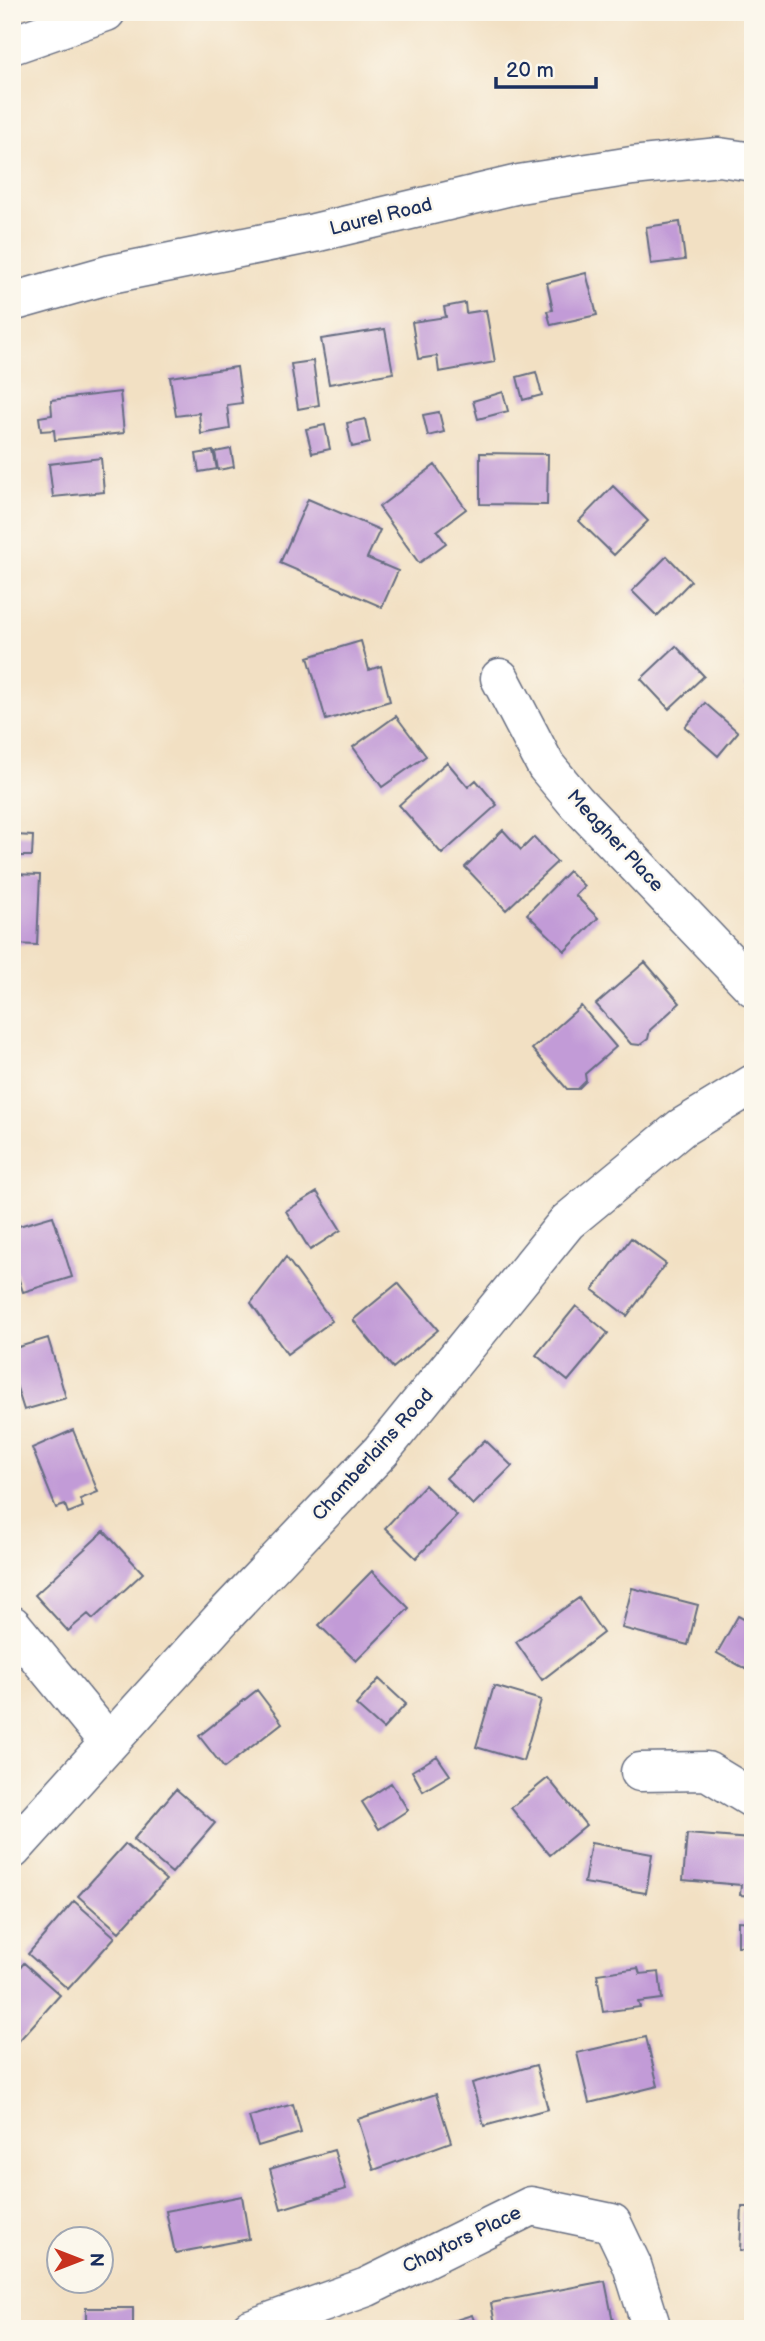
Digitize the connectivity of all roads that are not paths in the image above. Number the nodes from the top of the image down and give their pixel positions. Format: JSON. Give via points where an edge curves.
{"nodes":[{"id":1,"x":106,"y":12,"type":"edge"},
{"id":2,"x":12,"y":46,"type":"edge"},
{"id":3,"x":753,"y":162,"type":"edge"},
{"id":4,"x":12,"y":302,"type":"edge"},
{"id":5,"x":500,"y":678,"type":"dead end"},
{"id":6,"x":753,"y":987,"type":"edge"},
{"id":7,"x":753,"y":1084,"type":"edge"},
{"id":8,"x":12,"y":1625,"type":"edge"},
{"id":9,"x":109,"y":1744,"type":"junction"},
{"id":10,"x":639,"y":1772,"type":"dead end"},
{"id":11,"x":753,"y":1799,"type":"edge"},
{"id":12,"x":12,"y":1850,"type":"edge"},
{"id":13,"x":250,"y":2329,"type":"edge"},
{"id":14,"x":652,"y":2329,"type":"edge"}],
"edges":[{"from":1,"to":2,"type":"street"},
{"from":3,"to":4,"type":"street","name":"Laurel Road","via":[[719,157],[531,182],[284,240],[111,274]]},
{"from":5,"to":6,"type":"street","name":"Meagher Place","via":[[546,766]]},
{"from":7,"to":9,"type":"street","name":"Chamberlains Road","via":[[681,1128],[567,1222],[381,1451]]},
{"from":8,"to":9,"type":"street"},
{"from":9,"to":12,"type":"street","name":"Chamberlains Road"},
{"from":10,"to":11,"type":"street","via":[[707,1771]]},
{"from":13,"to":14,"type":"street","name":"Chaytors Place","via":[[367,2287],[531,2206],[612,2223],[632,2265]]}]}
